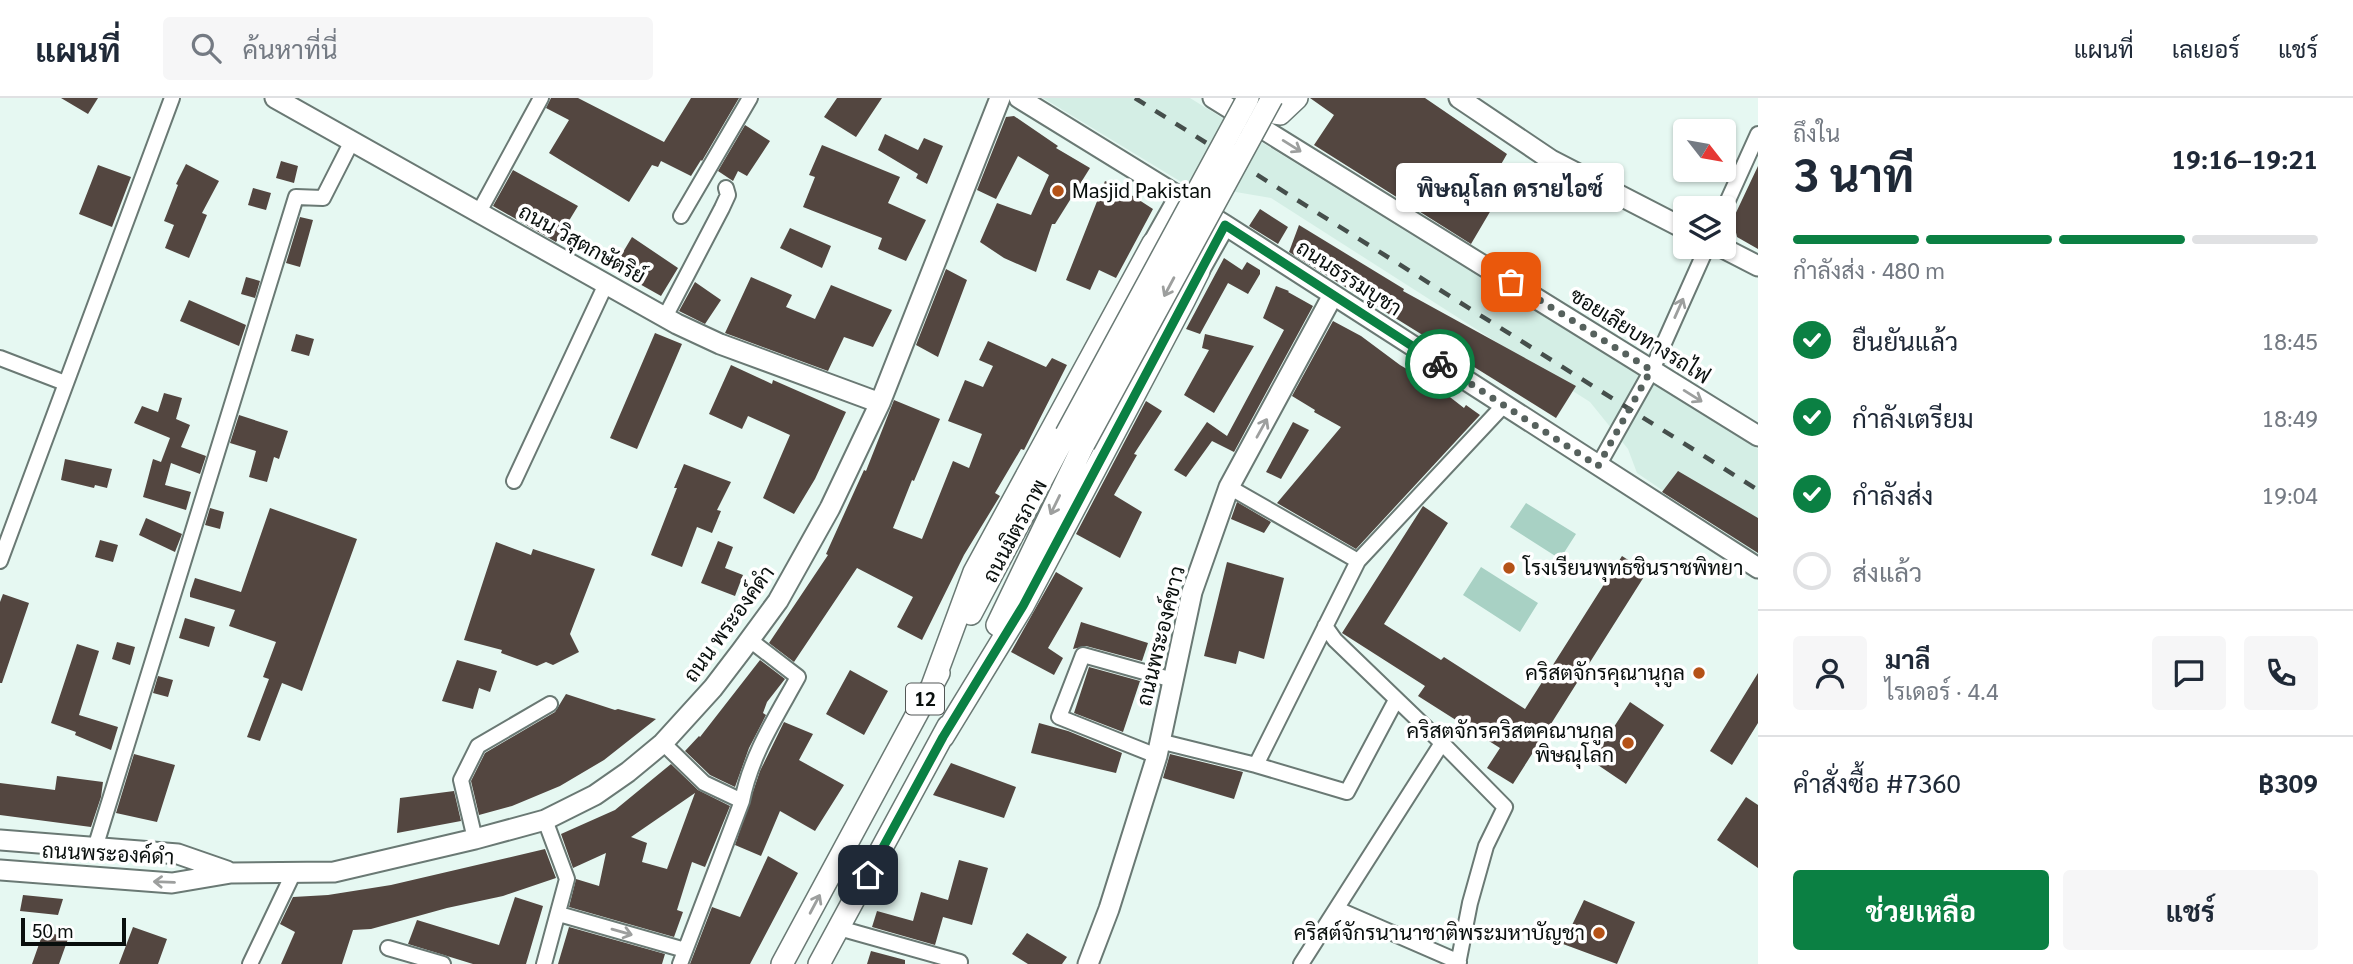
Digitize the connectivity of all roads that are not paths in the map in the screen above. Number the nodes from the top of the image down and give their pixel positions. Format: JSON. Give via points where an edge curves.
{"nodes":[{"id":1,"x":172,"y":98,"type":"edge"},
{"id":2,"x":275,"y":98,"type":"edge"},
{"id":3,"x":541,"y":98,"type":"edge"},
{"id":4,"x":750,"y":98,"type":"edge"},
{"id":5,"x":1000,"y":98,"type":"edge"},
{"id":6,"x":1019,"y":98,"type":"edge"},
{"id":7,"x":1213,"y":98,"type":"edge"},
{"id":8,"x":1246,"y":98,"type":"edge"},
{"id":9,"x":1272,"y":98,"type":"edge"},
{"id":10,"x":1297,"y":98,"type":"edge"},
{"id":11,"x":1459,"y":98,"type":"edge"},
{"id":12,"x":1758,"y":134,"type":"edge"},
{"id":13,"x":352,"y":141,"type":"junction"},
{"id":14,"x":726,"y":188,"type":"dead end"},
{"id":15,"x":1730,"y":196,"type":"edge"},
{"id":16,"x":1179,"y":197,"type":"junction"},
{"id":17,"x":479,"y":212,"type":"junction"},
{"id":18,"x":681,"y":216,"type":"dead end"},
{"id":19,"x":1673,"y":223,"type":"edge"},
{"id":20,"x":1225,"y":225,"type":"junction"},
{"id":21,"x":1153,"y":243,"type":"junction"},
{"id":22,"x":1736,"y":255,"type":"edge"},
{"id":23,"x":1702,"y":259,"type":"edge"},
{"id":24,"x":1758,"y":266,"type":"edge"},
{"id":25,"x":1199,"y":271,"type":"junction"},
{"id":26,"x":606,"y":284,"type":"junction"},
{"id":27,"x":1333,"y":295,"type":"junction"},
{"id":28,"x":665,"y":317,"type":"junction"},
{"id":29,"x":0,"y":358,"type":"edge"},
{"id":30,"x":1651,"y":370,"type":"junction"},
{"id":31,"x":65,"y":383,"type":"junction"},
{"id":32,"x":880,"y":404,"type":"junction"},
{"id":33,"x":1504,"y":405,"type":"junction"},
{"id":34,"x":1758,"y":436,"type":"edge"},
{"id":35,"x":1075,"y":439,"type":"junction"},
{"id":36,"x":1598,"y":466,"type":"junction"},
{"id":37,"x":514,"y":481,"type":"dead end"},
{"id":38,"x":1229,"y":487,"type":"junction"},
{"id":39,"x":0,"y":561,"type":"edge"},
{"id":40,"x":1358,"y":561,"type":"junction"},
{"id":41,"x":1758,"y":568,"type":"edge"},
{"id":42,"x":1325,"y":626,"type":"junction"},
{"id":43,"x":750,"y":640,"type":"junction"},
{"id":44,"x":1173,"y":680,"type":"junction"},
{"id":45,"x":932,"y":686,"type":"junction"},
{"id":46,"x":1396,"y":700,"type":"junction"},
{"id":47,"x":550,"y":704,"type":"dead end"},
{"id":48,"x":943,"y":737,"type":"junction"},
{"id":49,"x":663,"y":743,"type":"junction"},
{"id":50,"x":1442,"y":743,"type":"junction"},
{"id":51,"x":1158,"y":749,"type":"junction"},
{"id":52,"x":1256,"y":765,"type":"junction"},
{"id":53,"x":742,"y":801,"type":"junction"},
{"id":54,"x":545,"y":820,"type":"junction"},
{"id":55,"x":475,"y":839,"type":"junction"},
{"id":56,"x":0,"y":840,"type":"edge"},
{"id":57,"x":95,"y":848,"type":"junction"},
{"id":58,"x":0,"y":870,"type":"edge"},
{"id":59,"x":231,"y":873,"type":"junction"},
{"id":60,"x":293,"y":874,"type":"junction"},
{"id":61,"x":1337,"y":909,"type":"junction"},
{"id":62,"x":559,"y":914,"type":"junction"},
{"id":63,"x":839,"y":928,"type":"junction"},
{"id":64,"x":388,"y":948,"type":"dead end"},
{"id":65,"x":682,"y":957,"type":"edge"},
{"id":66,"x":960,"y":962,"type":"dead end"},
{"id":67,"x":1458,"y":963,"type":"edge"},
{"id":68,"x":250,"y":964,"type":"edge"},
{"id":69,"x":443,"y":964,"type":"edge"},
{"id":70,"x":544,"y":964,"type":"edge"},
{"id":71,"x":782,"y":964,"type":"edge"},
{"id":72,"x":819,"y":964,"type":"edge"},
{"id":73,"x":1088,"y":964,"type":"edge"},
{"id":74,"x":1301,"y":964,"type":"edge"}],
"edges":[{"from":1,"to":31,"type":"street"},
{"from":2,"to":13,"type":"street","name":"ถนน วิสุตกษัตริย์"},
{"from":3,"to":17,"type":"street"},
{"from":4,"to":18,"type":"street"},
{"from":5,"to":32,"type":"street","name":"ถนน พระองค์ดำ"},
{"from":6,"to":16,"type":"street","name":"ถนนธรรมบูชา"},
{"from":7,"to":30,"type":"street","name":"ซอยเลียบทางรถไฟ","one_way":true},
{"from":8,"to":10,"type":"main road","via":[[1255,107],[1280,114]]},
{"from":8,"to":35,"type":"main road","name":"ถนนมิตรภาพ","number":"12","bridge":true},
{"from":9,"to":35,"type":"main road","name":"ถนนมิตรภาพ","number":"12","one_way":true,"bridge":true},
{"from":11,"to":19,"type":"street","via":[[1551,160]]},
{"from":12,"to":15,"type":"street"},
{"from":13,"to":17,"type":"street","name":"ถนน วิสุตกษัตริย์"},
{"from":13,"to":57,"type":"street","via":[[323,198],[296,197]]},
{"from":14,"to":28,"type":"street","via":[[722,208]]},
{"from":16,"to":20,"type":"street","name":"ถนนธรรมบูชา"},
{"from":16,"to":21,"type":"street"},
{"from":17,"to":26,"type":"street","name":"ถนน วิสุตกษัตริย์"},
{"from":20,"to":25,"type":"street"},
{"from":20,"to":27,"type":"street","name":"ถนนธรรมบูชา"},
{"from":21,"to":25,"type":"main road","via":[[1174,234],[1196,247]]},
{"from":21,"to":45,"type":"main road","via":[[974,572]]},
{"from":22,"to":24,"type":"street"},
{"from":30,"to":23,"type":"street","one_way":true},
{"from":25,"to":48,"type":"main road","via":[[1023,606]]},
{"from":26,"to":28,"type":"street","name":"ถนน วิสุตกษัตริย์"},
{"from":26,"to":37,"type":"street"},
{"from":27,"to":33,"type":"street","name":"ถนนธรรมบูชา"},
{"from":38,"to":27,"type":"street","name":"ถนนพระองค์ขาว","one_way":true},
{"from":28,"to":32,"type":"street","name":"ถนน วิสุตกษัตริย์","via":[[720,344]]},
{"from":29,"to":31,"type":"street"},
{"from":30,"to":34,"type":"street","name":"ซอยเลียบทางรถไฟ","one_way":true},
{"from":30,"to":36,"type":"street"},
{"from":31,"to":39,"type":"street"},
{"from":32,"to":43,"type":"street","name":"ถนน พระองค์ดำ","via":[[830,508],[778,601]]},
{"from":33,"to":36,"type":"street","name":"ถนนธรรมบูชา"},
{"from":33,"to":40,"type":"street"},
{"from":35,"to":45,"type":"main road","name":"ถนนมิตรภาพ","number":"12"},
{"from":35,"to":48,"type":"main road","name":"ถนนมิตรภาพ","number":"12","one_way":true},
{"from":36,"to":41,"type":"street","name":"ถนนธรรมบูชา"},
{"from":38,"to":40,"type":"street"},
{"from":38,"to":44,"type":"street","name":"ถนนพระองค์ขาว","via":[[1192,592]]},
{"from":40,"to":42,"type":"street"},
{"from":42,"to":46,"type":"street"},
{"from":42,"to":52,"type":"street"},
{"from":43,"to":49,"type":"street","name":"ถนน พระองค์ดำ"},
{"from":43,"to":53,"type":"street","via":[[797,677],[760,745]]},
{"from":44,"to":51,"type":"street","name":"ถนนพระองค์ขาว"},
{"from":44,"to":51,"type":"street","via":[[1083,655],[1059,717]]},
{"from":71,"to":45,"type":"main road","name":"ถนนมิตรภาพ","number":"12","one_way":true},
{"from":46,"to":50,"type":"street"},
{"from":46,"to":52,"type":"street","via":[[1347,792]]},
{"from":47,"to":55,"type":"street","via":[[478,746],[461,780]]},
{"from":48,"to":63,"type":"main road","name":"ถนนมิตรภาพ","number":"12"},
{"from":49,"to":53,"type":"street","via":[[704,783]]},
{"from":49,"to":54,"type":"street","name":"ถนน พระองค์ดำ","via":[[595,795]]},
{"from":50,"to":61,"type":"street"},
{"from":50,"to":67,"type":"street","via":[[1505,807],[1486,846]]},
{"from":51,"to":52,"type":"street"},
{"from":51,"to":73,"type":"street","name":"ถนนพระองค์ขาว"},
{"from":53,"to":65,"type":"street"},
{"from":54,"to":55,"type":"street","name":"ถนน พระองค์ดำ"},
{"from":54,"to":62,"type":"street","via":[[567,879]]},
{"from":55,"to":60,"type":"street","name":"ถนน พระองค์ดำ","via":[[334,872]]},
{"from":56,"to":57,"type":"street","name":"ถนนพระองค์ดำ"},
{"from":57,"to":59,"type":"street","name":"ถนนพระองค์ดำ","via":[[178,855]]},
{"from":59,"to":58,"type":"street","name":"ถนนพระองค์ดำ","one_way":true,"via":[[172,883]]},
{"from":59,"to":60,"type":"street","name":"ถนน พระองค์ดำ"},
{"from":60,"to":68,"type":"street"},
{"from":61,"to":67,"type":"street"},
{"from":61,"to":74,"type":"street"},
{"from":62,"to":65,"type":"street","one_way":true},
{"from":62,"to":70,"type":"street"},
{"from":63,"to":66,"type":"street"},
{"from":63,"to":72,"type":"main road","name":"ถนนมิตรภาพ","number":"12"},
{"from":64,"to":69,"type":"street"}]}
